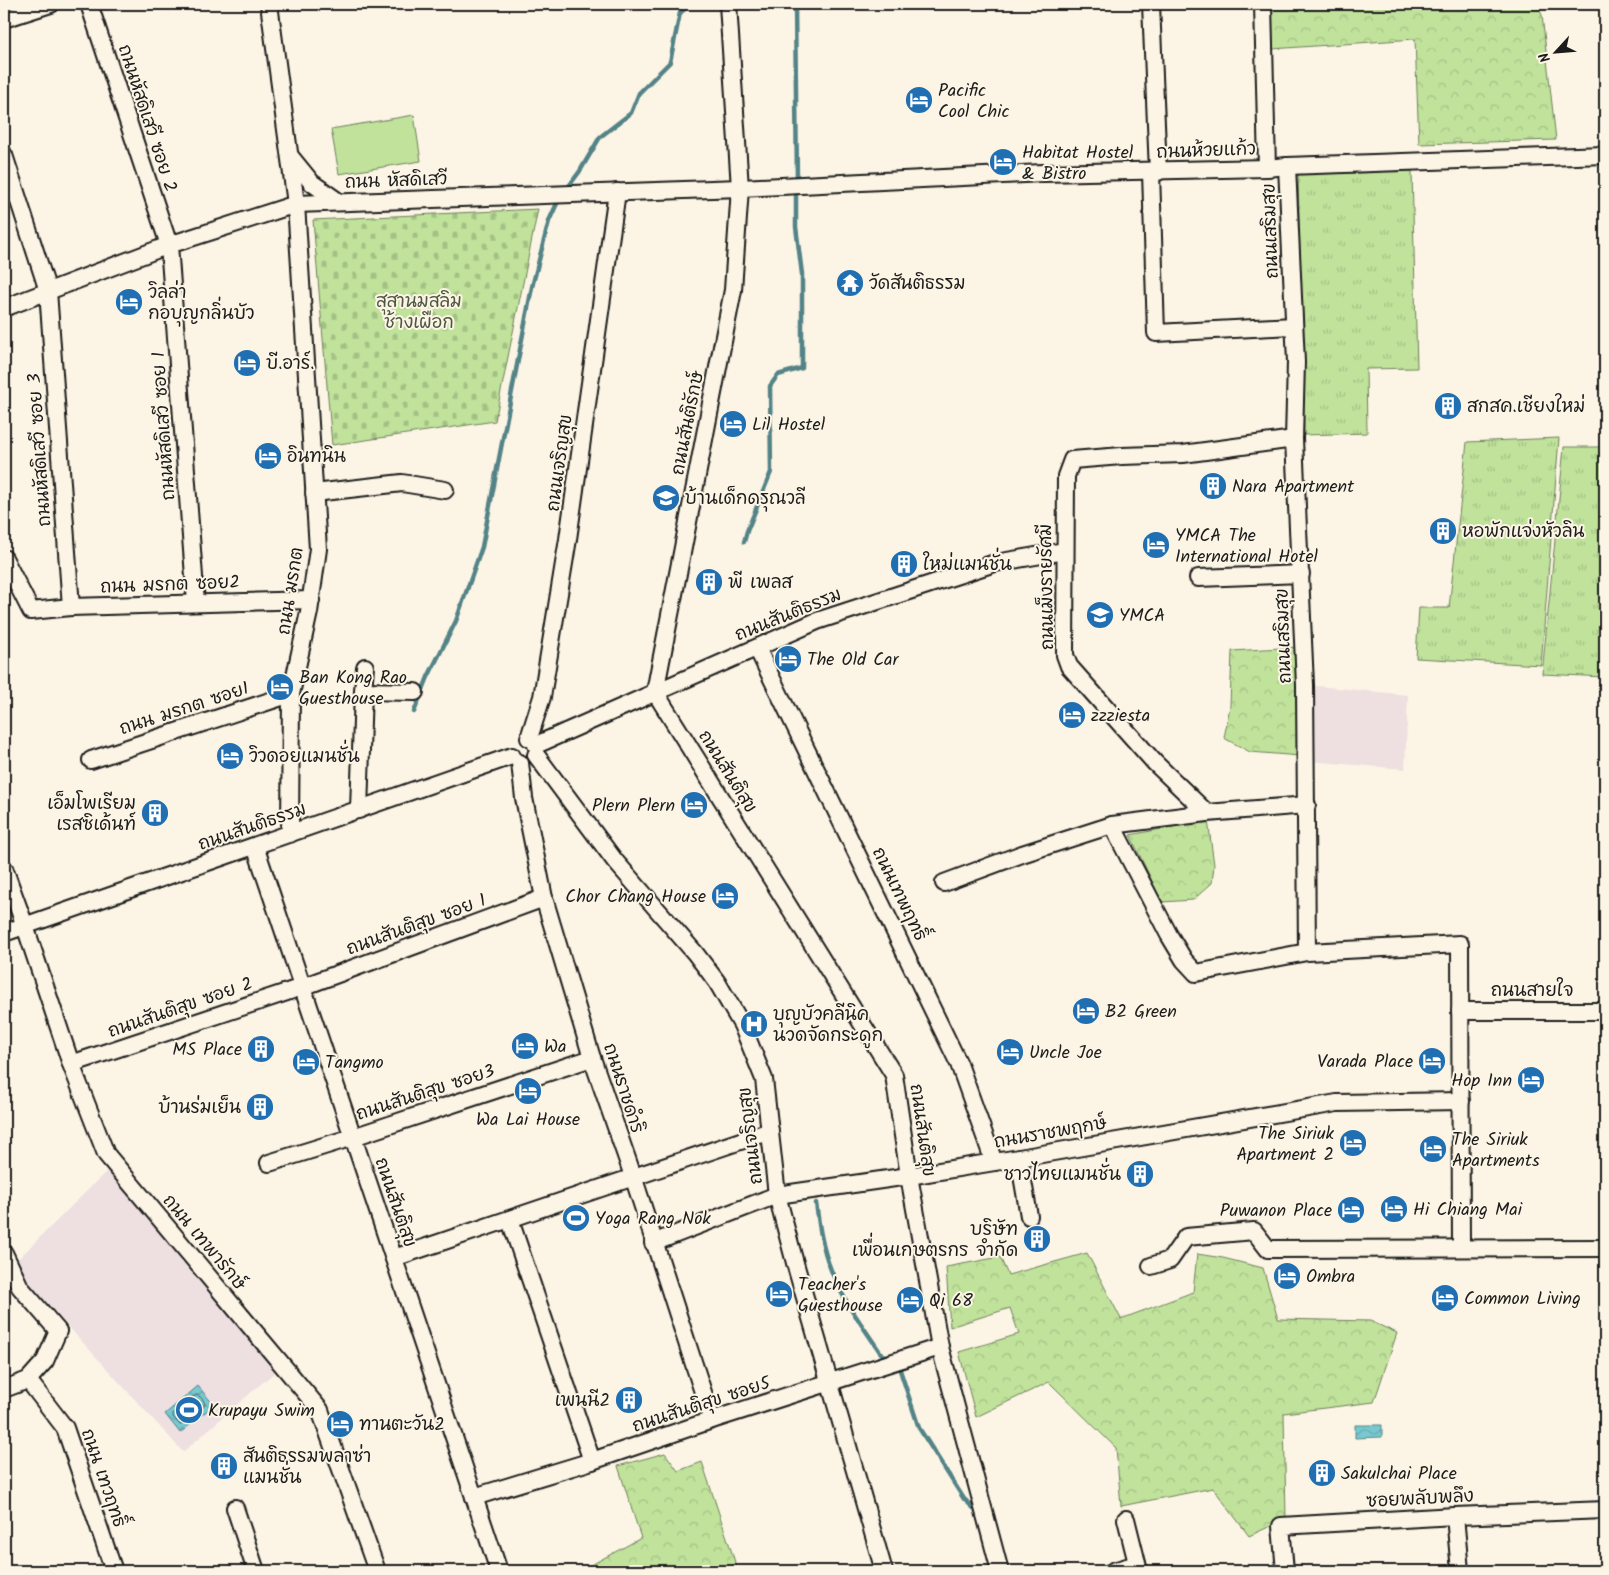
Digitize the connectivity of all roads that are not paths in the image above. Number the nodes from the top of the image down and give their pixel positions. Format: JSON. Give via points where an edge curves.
{"nodes":[{"id":1,"x":51,"y":4,"type":"edge"},
{"id":2,"x":89,"y":4,"type":"edge"},
{"id":3,"x":269,"y":4,"type":"edge"},
{"id":4,"x":728,"y":4,"type":"edge"},
{"id":5,"x":1151,"y":4,"type":"edge"},
{"id":6,"x":1263,"y":4,"type":"edge"},
{"id":7,"x":4,"y":19,"type":"edge"},
{"id":8,"x":4,"y":155,"type":"edge"},
{"id":9,"x":1605,"y":155,"type":"edge"},
{"id":10,"x":290,"y":156,"type":"junction"},
{"id":11,"x":1287,"y":166,"type":"junction"},
{"id":12,"x":1267,"y":168,"type":"junction"},
{"id":13,"x":1154,"y":172,"type":"junction"},
{"id":14,"x":808,"y":184,"type":"joint"},
{"id":15,"x":740,"y":188,"type":"junction"},
{"id":16,"x":617,"y":192,"type":"junction"},
{"id":17,"x":338,"y":202,"type":"junction"},
{"id":18,"x":296,"y":204,"type":"junction"},
{"id":19,"x":169,"y":245,"type":"junction"},
{"id":20,"x":48,"y":291,"type":"junction"},
{"id":21,"x":4,"y":308,"type":"edge"},
{"id":22,"x":1294,"y":326,"type":"junction"},
{"id":23,"x":1294,"y":439,"type":"junction"},
{"id":24,"x":445,"y":490,"type":"dead end"},
{"id":25,"x":314,"y":492,"type":"junction"},
{"id":26,"x":1065,"y":551,"type":"junction"},
{"id":27,"x":4,"y":558,"type":"edge"},
{"id":28,"x":1301,"y":574,"type":"junction"},
{"id":29,"x":1198,"y":578,"type":"dead end"},
{"id":30,"x":311,"y":600,"type":"junction"},
{"id":31,"x":196,"y":603,"type":"junction"},
{"id":32,"x":71,"y":607,"type":"junction"},
{"id":33,"x":757,"y":648,"type":"junction"},
{"id":34,"x":365,"y":666,"type":"dead end"},
{"id":35,"x":363,"y":691,"type":"junction"},
{"id":36,"x":415,"y":692,"type":"dead end"},
{"id":37,"x":655,"y":692,"type":"junction"},
{"id":38,"x":291,"y":694,"type":"junction"},
{"id":39,"x":534,"y":746,"type":"junction"},
{"id":40,"x":516,"y":759,"type":"junction"},
{"id":41,"x":91,"y":760,"type":"dead end"},
{"id":42,"x":1306,"y":805,"type":"junction"},
{"id":43,"x":359,"y":810,"type":"junction"},
{"id":44,"x":1206,"y":813,"type":"junction"},
{"id":45,"x":1112,"y":825,"type":"junction"},
{"id":46,"x":290,"y":834,"type":"junction"},
{"id":47,"x":255,"y":846,"type":"junction"},
{"id":48,"x":4,"y":868,"type":"edge"},
{"id":49,"x":944,"y":883,"type":"dead end"},
{"id":50,"x":544,"y":898,"type":"junction"},
{"id":51,"x":25,"y":926,"type":"junction"},
{"id":52,"x":4,"y":933,"type":"edge"},
{"id":53,"x":1307,"y":952,"type":"junction"},
{"id":54,"x":302,"y":987,"type":"junction"},
{"id":55,"x":1460,"y":1011,"type":"junction"},
{"id":56,"x":1605,"y":1011,"type":"edge"},
{"id":57,"x":592,"y":1058,"type":"junction"},
{"id":58,"x":71,"y":1064,"type":"junction"},
{"id":59,"x":1461,"y":1101,"type":"junction"},
{"id":60,"x":770,"y":1131,"type":"junction"},
{"id":61,"x":353,"y":1137,"type":"junction"},
{"id":62,"x":1019,"y":1158,"type":"junction"},
{"id":63,"x":994,"y":1162,"type":"junction"},
{"id":64,"x":269,"y":1163,"type":"dead end"},
{"id":65,"x":633,"y":1176,"type":"junction"},
{"id":66,"x":909,"y":1176,"type":"junction"},
{"id":67,"x":777,"y":1194,"type":"junction"},
{"id":68,"x":1029,"y":1216,"type":"dead end"},
{"id":69,"x":510,"y":1220,"type":"junction"},
{"id":70,"x":654,"y":1243,"type":"junction"},
{"id":71,"x":1460,"y":1248,"type":"junction"},
{"id":72,"x":1605,"y":1248,"type":"edge"},
{"id":73,"x":4,"y":1253,"type":"edge"},
{"id":74,"x":394,"y":1258,"type":"junction"},
{"id":75,"x":1152,"y":1266,"type":"dead end"},
{"id":76,"x":940,"y":1347,"type":"junction"},
{"id":77,"x":28,"y":1380,"type":"junction"},
{"id":78,"x":830,"y":1382,"type":"junction"},
{"id":79,"x":4,"y":1389,"type":"edge"},
{"id":80,"x":712,"y":1420,"type":"junction"},
{"id":81,"x":592,"y":1461,"type":"junction"},
{"id":82,"x":474,"y":1497,"type":"junction"},
{"id":83,"x":235,"y":1508,"type":"dead end"},
{"id":84,"x":1605,"y":1510,"type":"edge"},
{"id":85,"x":1455,"y":1516,"type":"junction"},
{"id":86,"x":1126,"y":1519,"type":"dead end"},
{"id":87,"x":1138,"y":1568,"type":"edge"},
{"id":88,"x":114,"y":1571,"type":"edge"},
{"id":89,"x":256,"y":1571,"type":"edge"},
{"id":90,"x":377,"y":1571,"type":"edge"},
{"id":91,"x":499,"y":1571,"type":"edge"},
{"id":92,"x":884,"y":1571,"type":"edge"},
{"id":93,"x":1000,"y":1571,"type":"edge"},
{"id":94,"x":1113,"y":1571,"type":"edge"},
{"id":95,"x":1285,"y":1571,"type":"edge"},
{"id":96,"x":1460,"y":1571,"type":"edge"}],
"edges":[{"from":1,"to":7,"type":"street"},
{"from":2,"to":19,"type":"street","name":"ถนนหัสดิเสวี ซอย 2"},
{"from":3,"to":10,"type":"street","name":"ถนน มรกต"},
{"from":4,"to":15,"type":"street","name":"ถนนสันติรักษ์"},
{"from":5,"to":13,"type":"street"},
{"from":6,"to":12,"type":"street"},
{"from":8,"to":20,"type":"street","name":"ถนนหัสดิเสวี ซอย 3"},
{"from":9,"to":11,"type":"street","name":"ถนนห้วยแก้ว"},
{"from":10,"to":17,"type":"street","via":[[312,183]]},
{"from":10,"to":18,"type":"street","name":"ถนน มรกต"},
{"from":11,"to":12,"type":"street","name":"ถนนห้วยแก้ว"},
{"from":11,"to":22,"type":"street","name":"ถนนเสริมสุข"},
{"from":12,"to":13,"type":"street","name":"ถนนห้วยแก้ว"},
{"from":13,"to":14,"type":"street","name":"ถนนห้วยแก้ว","via":[[1043,173]]},
{"from":13,"to":22,"type":"street","via":[[1156,333]]},
{"from":14,"to":15,"type":"street","name":"ถนน หัสดิเสวี"},
{"from":15,"to":16,"type":"street","name":"ถนน หัสดิเสวี"},
{"from":15,"to":37,"type":"street","name":"ถนนสันติรักษ์","via":[[733,290]]},
{"from":16,"to":17,"type":"street","name":"ถนน หัสดิเสวี"},
{"from":16,"to":39,"type":"street","name":"ถนนเจริญสุข","via":[[568,539]]},
{"from":17,"to":18,"type":"street","name":"ถนน หัสดิเสวี"},
{"from":18,"to":19,"type":"street","name":"ถนน หัสดิเสวี"},
{"from":18,"to":25,"type":"street","name":"ถนน มรกต"},
{"from":19,"to":20,"type":"street","name":"ถนน หัสดิเสวี"},
{"from":19,"to":31,"type":"street","name":"ถนนหัสดิเสวี ซอย 1"},
{"from":20,"to":21,"type":"street","name":"ถนน หัสดิเสวี"},
{"from":20,"to":32,"type":"street","name":"ถนนหัสดิเสวี ซอย 3"},
{"from":22,"to":23,"type":"street","name":"ถนนเสริมสุข"},
{"from":23,"to":26,"type":"street","name":"ถนนเม็งรายรัศมี","via":[[1183,454],[1072,460],[1066,476]]},
{"from":23,"to":28,"type":"street","name":"ถนนเสริมสุข"},
{"from":24,"to":25,"type":"street","via":[[402,483]]},
{"from":25,"to":30,"type":"street","name":"ถนน มรกต","via":[[318,549]]},
{"from":26,"to":33,"type":"street","name":"ถนนสันติธรรม","via":[[995,563],[817,621]]},
{"from":26,"to":44,"type":"street","name":"ถนนเม็งรายรัศมี","via":[[1065,655],[1069,666],[1155,763]]},
{"from":27,"to":32,"type":"street","name":"ถนน มรกต ซอย2","via":[[31,611]]},
{"from":28,"to":29,"type":"street"},
{"from":28,"to":42,"type":"street","name":"ถนนเสริมสุข"},
{"from":30,"to":31,"type":"street","name":"ถนน มรกต ซอย2"},
{"from":30,"to":38,"type":"street","name":"ถนน มรกต"},
{"from":31,"to":32,"type":"street","name":"ถนน มรกต ซอย2"},
{"from":33,"to":37,"type":"street","name":"ถนนสันติธรรม"},
{"from":33,"to":63,"type":"street","name":"ถนนเทพฤทธิ์","via":[[959,1064]]},
{"from":34,"to":35,"type":"street"},
{"from":35,"to":36,"type":"street"},
{"from":35,"to":43,"type":"street"},
{"from":37,"to":39,"type":"street","name":"ถนนสันติธรรม"},
{"from":37,"to":66,"type":"street","name":"ถนนสันติสุข","via":[[894,1075]]},
{"from":38,"to":41,"type":"street","name":"ถนน มรกต ซอย1"},
{"from":38,"to":46,"type":"street","name":"ถนน มรกต"},
{"from":39,"to":40,"type":"street","via":[[530,762]]},
{"from":39,"to":40,"type":"street","via":[[524,737],[515,742],[511,751]]},
{"from":39,"to":60,"type":"street","name":"ถนนเจริญสุข","via":[[616,861],[717,982],[742,1025],[764,1079]]},
{"from":40,"to":43,"type":"street","name":"ถนนสันติธรรม"},
{"from":40,"to":50,"type":"street","name":"ถนนราชดำริ"},
{"from":42,"to":44,"type":"street"},
{"from":42,"to":53,"type":"street","name":"ถนนเสริมสุข"},
{"from":43,"to":46,"type":"street","name":"ถนนสันติธรรม"},
{"from":44,"to":45,"type":"street"},
{"from":45,"to":49,"type":"street"},
{"from":45,"to":53,"type":"street","via":[[1169,935],[1196,973]]},
{"from":46,"to":47,"type":"street","name":"ถนนสันติธรรม"},
{"from":47,"to":51,"type":"street","name":"ถนนสันติธรรม"},
{"from":47,"to":54,"type":"street","name":"ถนนสันติสุข"},
{"from":48,"to":51,"type":"street","name":"ถนน เทพารักษ์"},
{"from":50,"to":54,"type":"street","name":"ถนนสันติสุข ซอย 1"},
{"from":50,"to":57,"type":"street","name":"ถนนราชดำริ"},
{"from":51,"to":52,"type":"street","name":"ถนนสันติธรรม"},
{"from":51,"to":58,"type":"street","name":"ถนน เทพารักษ์"},
{"from":53,"to":55,"type":"street","via":[[1460,944]]},
{"from":54,"to":58,"type":"street","name":"ถนนสันติสุข ซอย 2"},
{"from":54,"to":61,"type":"street","name":"ถนนสันติสุข"},
{"from":55,"to":56,"type":"street","name":"ถนนสายใจ"},
{"from":55,"to":59,"type":"street"},
{"from":57,"to":61,"type":"street","name":"ถนนสันติสุข ซอย3"},
{"from":57,"to":65,"type":"street","name":"ถนนราชดำริ"},
{"from":58,"to":90,"type":"street","name":"ถนน เทพารักษ์","via":[[106,1154],[320,1410]]},
{"from":59,"to":62,"type":"street","name":"ถนนราชพฤกษ์","via":[[1337,1103]]},
{"from":59,"to":71,"type":"street"},
{"from":60,"to":65,"type":"street"},
{"from":60,"to":67,"type":"street","name":"ถนนเจริญสุข"},
{"from":61,"to":64,"type":"street","name":"ถนนสันติสุข ซอย3"},
{"from":61,"to":74,"type":"street","name":"ถนนสันติสุข"},
{"from":62,"to":63,"type":"street","name":"ถนนราชพฤกษ์"},
{"from":62,"to":68,"type":"street"},
{"from":63,"to":66,"type":"street","name":"ถนนราชพฤกษ์"},
{"from":65,"to":69,"type":"street"},
{"from":65,"to":70,"type":"street","name":"ถนนราชดำริ"},
{"from":66,"to":67,"type":"street","name":"ถนนราชพฤกษ์"},
{"from":66,"to":76,"type":"street","name":"ถนนสันติสุข"},
{"from":67,"to":70,"type":"street","name":"ถนนราชพฤกษ์"},
{"from":67,"to":78,"type":"street","name":"ถนนเจริญสุข"},
{"from":69,"to":74,"type":"street"},
{"from":69,"to":81,"type":"street"},
{"from":70,"to":80,"type":"street","name":"ถนนราชดำริ"},
{"from":71,"to":72,"type":"street"},
{"from":71,"to":75,"type":"street","via":[[1268,1249],[1254,1232],[1186,1238],[1170,1260]]},
{"from":73,"to":77,"type":"street","via":[[20,1287],[58,1330],[45,1361]]},
{"from":74,"to":82,"type":"street","name":"ถนนสันติสุข"},
{"from":76,"to":78,"type":"street","name":"ถนนสันติสุข ซอย5"},
{"from":76,"to":93,"type":"street","name":"ถนนสันติสุข"},
{"from":77,"to":79,"type":"street"},
{"from":77,"to":88,"type":"street","name":"ถนน เทวฤทธิ์","via":[[66,1428]]},
{"from":78,"to":80,"type":"street","name":"ถนนสันติสุข ซอย5"},
{"from":78,"to":92,"type":"street","name":"ถนนเจริญสุข"},
{"from":80,"to":81,"type":"street","name":"ถนนสันติสุข ซอย5"},
{"from":81,"to":82,"type":"street","name":"ถนนสันติสุข ซอย5"},
{"from":82,"to":91,"type":"street","name":"ถนนสันติสุข"},
{"from":83,"to":89,"type":"street"},
{"from":84,"to":85,"type":"street","name":"ซอยพลับพลึง"},
{"from":85,"to":95,"type":"street","name":"ซอยพลับพลึง","via":[[1282,1526]]},
{"from":85,"to":96,"type":"street"},
{"from":86,"to":87,"type":"street"},
{"from":87,"to":94,"type":"street"}]}
